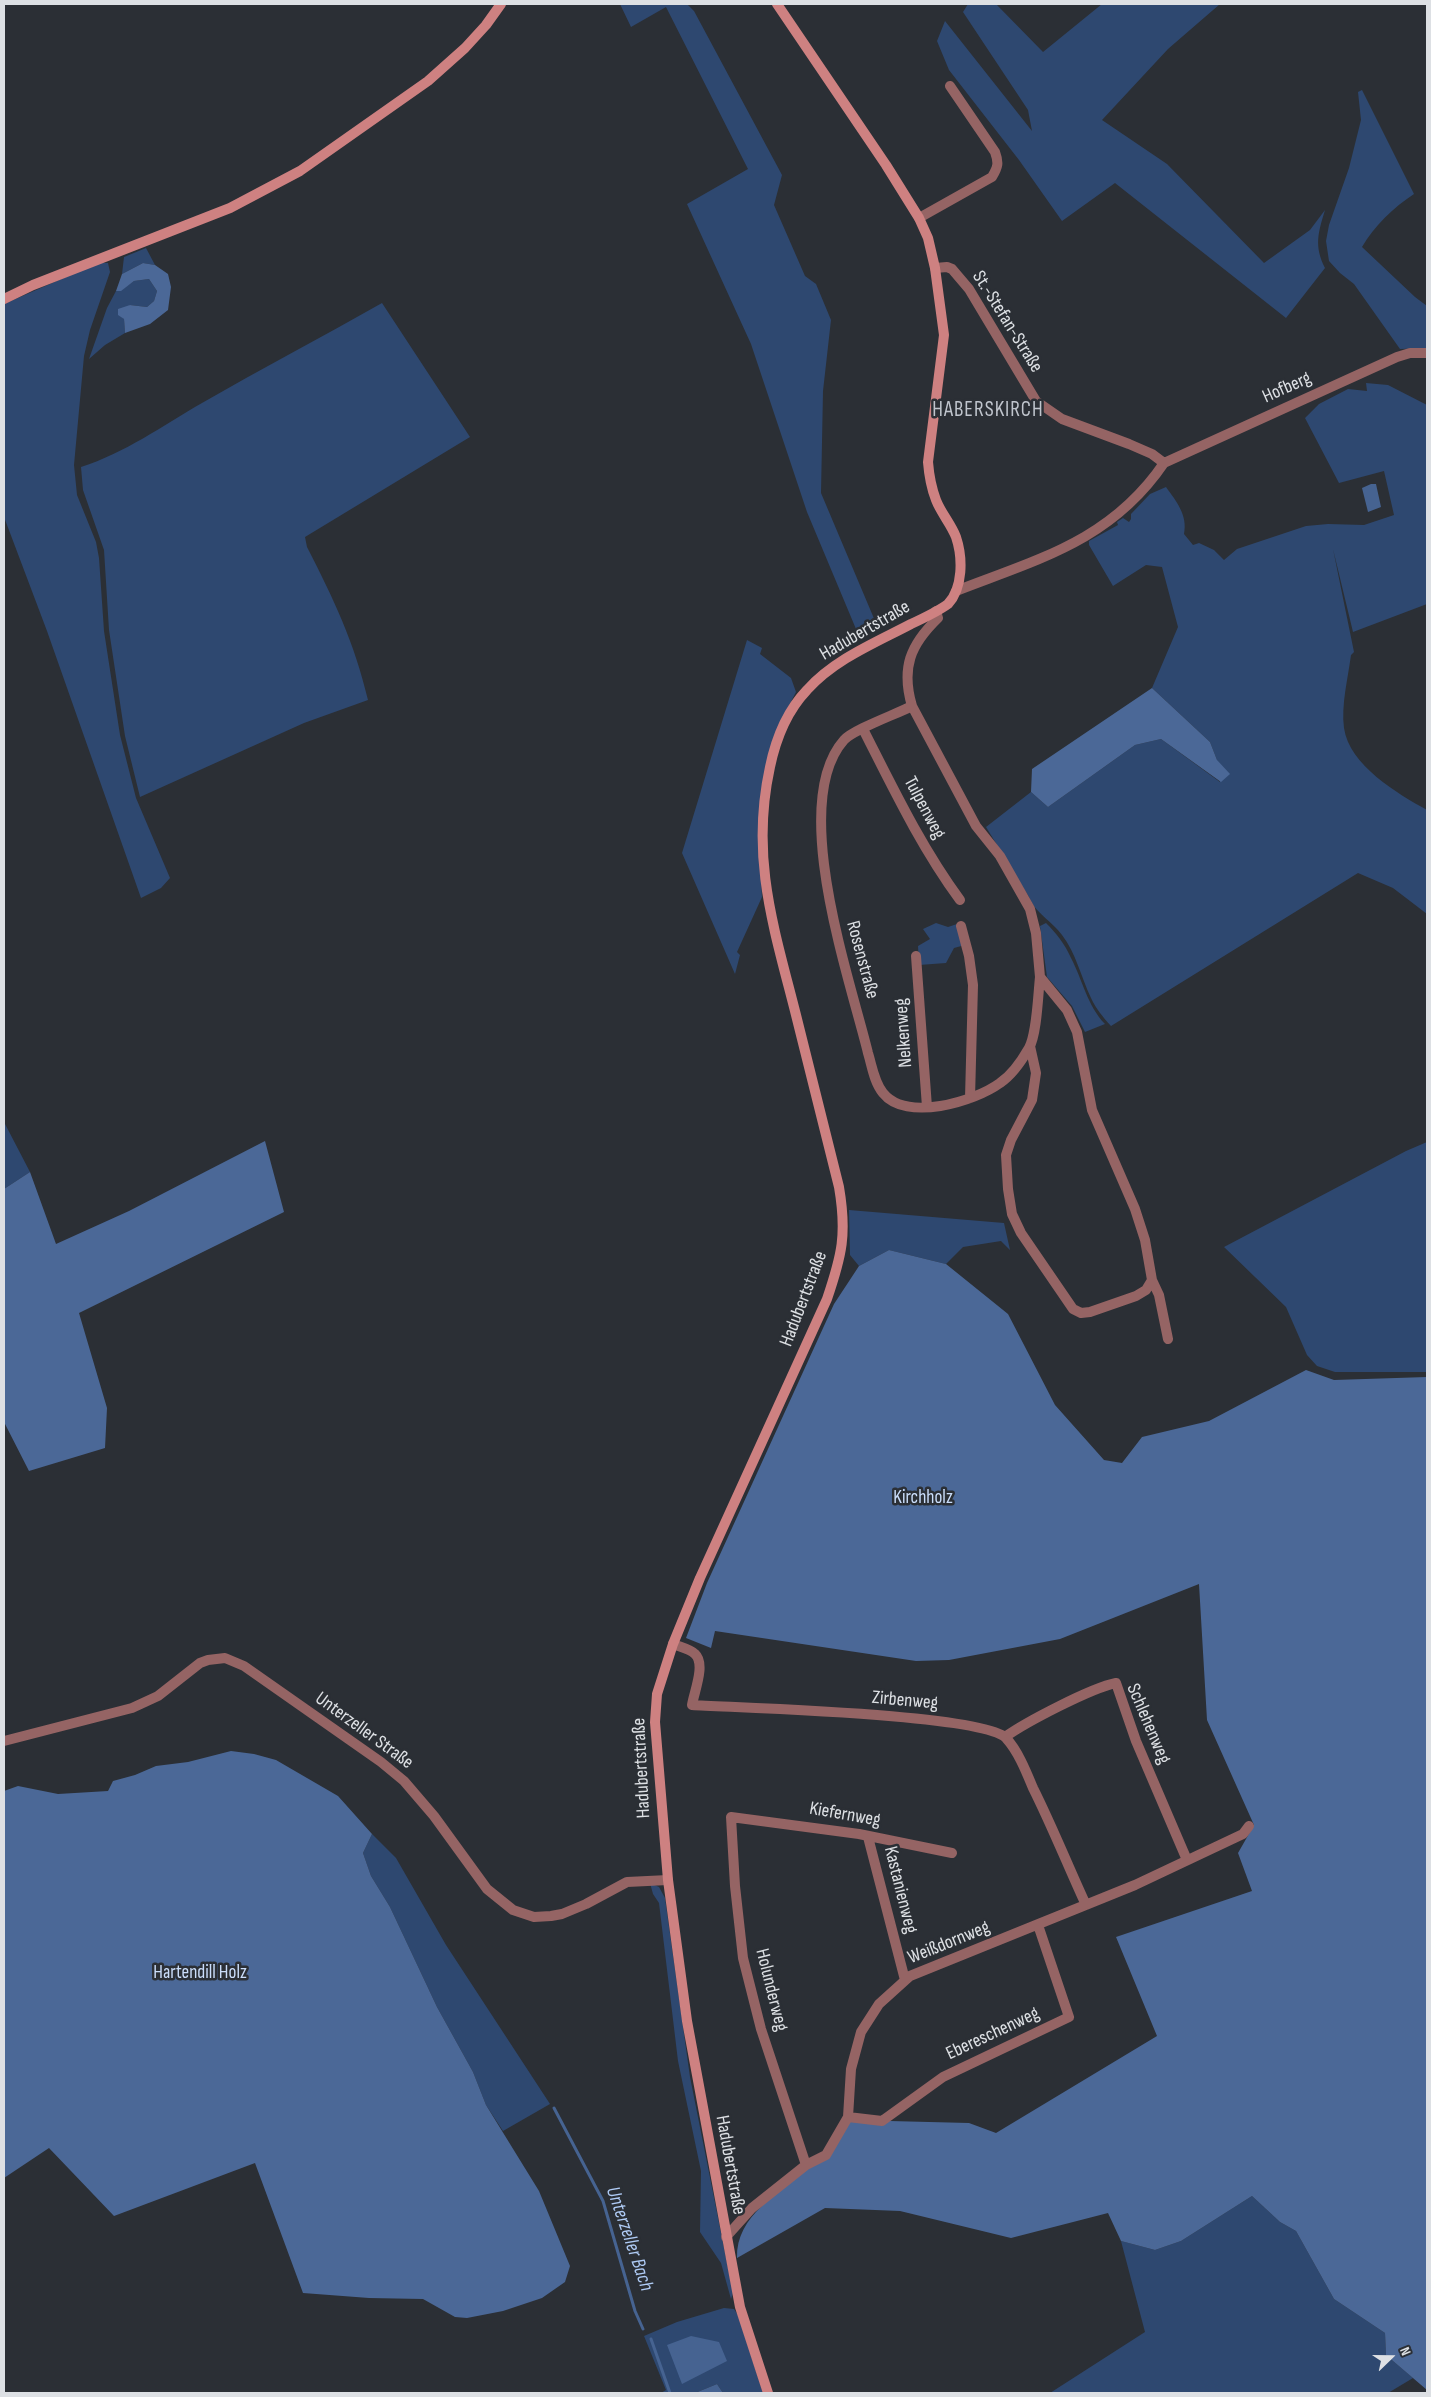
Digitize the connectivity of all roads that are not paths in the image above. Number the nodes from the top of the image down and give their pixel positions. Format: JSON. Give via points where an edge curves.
{"nodes":[{"id":1,"x":501,"y":4,"type":"edge"},
{"id":2,"x":777,"y":4,"type":"edge"},
{"id":3,"x":950,"y":86,"type":"dead end"},
{"id":4,"x":919,"y":218,"type":"junction"},
{"id":5,"x":936,"y":268,"type":"junction"},
{"id":6,"x":4,"y":298,"type":"edge"},
{"id":7,"x":1427,"y":353,"type":"edge"},
{"id":8,"x":1164,"y":464,"type":"junction"},
{"id":9,"x":956,"y":591,"type":"junction"},
{"id":10,"x":936,"y":611,"type":"junction"},
{"id":11,"x":912,"y":706,"type":"junction"},
{"id":12,"x":863,"y":729,"type":"junction"},
{"id":13,"x":960,"y":900,"type":"dead end"},
{"id":14,"x":962,"y":926,"type":"dead end"},
{"id":15,"x":916,"y":956,"type":"dead end"},
{"id":16,"x":1040,"y":977,"type":"junction"},
{"id":17,"x":1030,"y":1046,"type":"junction"},
{"id":18,"x":970,"y":1098,"type":"junction"},
{"id":19,"x":927,"y":1108,"type":"junction"},
{"id":20,"x":1152,"y":1280,"type":"junction"},
{"id":21,"x":1168,"y":1339,"type":"dead end"},
{"id":22,"x":673,"y":1644,"type":"junction"},
{"id":23,"x":1005,"y":1737,"type":"junction"},
{"id":24,"x":4,"y":1741,"type":"edge"},
{"id":25,"x":731,"y":1817,"type":"joint"},
{"id":26,"x":1249,"y":1826,"type":"dead end"},
{"id":27,"x":868,"y":1837,"type":"junction"},
{"id":28,"x":952,"y":1853,"type":"dead end"},
{"id":29,"x":1187,"y":1860,"type":"junction"},
{"id":30,"x":668,"y":1880,"type":"junction"},
{"id":31,"x":1086,"y":1905,"type":"junction"},
{"id":32,"x":1038,"y":1925,"type":"junction"},
{"id":33,"x":904,"y":1980,"type":"junction"},
{"id":34,"x":848,"y":2117,"type":"junction"},
{"id":35,"x":806,"y":2165,"type":"junction"},
{"id":36,"x":726,"y":2237,"type":"junction"},
{"id":37,"x":768,"y":2393,"type":"edge"}],
"edges":[{"from":1,"to":6,"type":"street","via":[[465,48],[428,81],[300,171],[230,208]]},
{"from":2,"to":4,"type":"street"},
{"from":3,"to":4,"type":"street","via":[[995,152],[998,168],[992,177]]},
{"from":4,"to":5,"type":"street"},
{"from":5,"to":8,"type":"street","name":"St.-Stefan-Straße","via":[[952,269],[969,289],[1036,401],[1062,419],[1152,454]]},
{"from":5,"to":9,"type":"street","via":[[944,335],[928,462],[937,501],[956,538],[960,561]]},
{"from":7,"to":8,"type":"street","name":"Hofberg","via":[[1397,357]]},
{"from":8,"to":9,"type":"street","via":[[1121,514],[1081,540],[1032,564]]},
{"from":9,"to":10,"type":"street","name":"Hadubertstraße","via":[[948,604]]},
{"from":10,"to":11,"type":"street","name":"Rosenstraße","via":[[938,618],[910,657],[906,686]]},
{"from":10,"to":22,"type":"street","name":"Hadubertstraße","via":[[852,654],[828,671],[798,700],[775,744],[761,829],[766,897],[839,1187],[843,1245],[827,1299]]},
{"from":11,"to":12,"type":"street","name":"Rosenstraße"},
{"from":11,"to":16,"type":"street","name":"Rosenstraße","via":[[976,826],[1000,856],[1027,901],[1035,926]]},
{"from":12,"to":13,"type":"street","name":"Tulpenweg","via":[[916,833]]},
{"from":12,"to":19,"type":"street","name":"Rosenstraße","via":[[846,738],[836,750],[824,791],[822,830],[832,912],[880,1088],[892,1100],[911,1108]]},
{"from":14,"to":18,"type":"street","via":[[973,985]]},
{"from":15,"to":19,"type":"street","name":"Nelkenweg"},
{"from":16,"to":17,"type":"street","name":"Rosenstraße"},
{"from":16,"to":20,"type":"street","via":[[1067,1010],[1078,1032],[1092,1110],[1136,1209]]},
{"from":17,"to":18,"type":"street","name":"Rosenstraße","via":[[1014,1070],[1000,1083]]},
{"from":17,"to":20,"type":"street","name":"Rosenstraße","via":[[1036,1073],[1032,1100],[1006,1155],[1006,1175],[1016,1223],[1030,1249],[1073,1309],[1081,1313],[1136,1296],[1146,1290]]},
{"from":18,"to":19,"type":"street","name":"Rosenstraße"},
{"from":20,"to":21,"type":"street","via":[[1159,1295]]},
{"from":22,"to":23,"type":"street","name":"Zirbenweg","via":[[694,1652],[699,1658],[700,1669],[692,1704],[937,1721],[983,1727]]},
{"from":22,"to":30,"type":"street","name":"Hadubertstraße","via":[[658,1694],[655,1722]]},
{"from":23,"to":29,"type":"street","name":"Schlehenweg","via":[[1022,1725],[1116,1684],[1136,1741]]},
{"from":23,"to":31,"type":"street","via":[[1020,1760]]},
{"from":24,"to":30,"type":"street","name":"Unterzeller Straße","via":[[132,1708],[158,1696],[200,1663],[225,1658],[244,1666],[404,1781],[487,1889],[513,1910],[534,1917],[562,1914],[627,1882]]},
{"from":25,"to":27,"type":"street","name":"Kiefernweg","via":[[804,1825]]},
{"from":25,"to":35,"type":"street","name":"Holunderweg","via":[[743,1958],[761,2029]]},
{"from":26,"to":29,"type":"street","name":"Weißdornweg","via":[[1243,1834]]},
{"from":27,"to":28,"type":"street","name":"Kiefernweg"},
{"from":27,"to":33,"type":"street","name":"Kastanienweg"},
{"from":29,"to":31,"type":"street","name":"Weißdornweg"},
{"from":30,"to":36,"type":"street","name":"Hadubertstraße","via":[[687,2021]]},
{"from":31,"to":32,"type":"street","name":"Weißdornweg"},
{"from":32,"to":33,"type":"street","name":"Weißdornweg"},
{"from":32,"to":34,"type":"street","name":"Ebereschenweg","via":[[1069,2017],[943,2077],[882,2121]]},
{"from":33,"to":34,"type":"street","name":"Weißdornweg","via":[[879,2004],[861,2032],[850,2069]]},
{"from":34,"to":35,"type":"street","name":"Weißdornweg","via":[[826,2155]]},
{"from":35,"to":36,"type":"street","name":"Weißdornweg","via":[[752,2208]]},
{"from":36,"to":37,"type":"street","name":"Hadubertstraße","via":[[740,2307]]}]}
